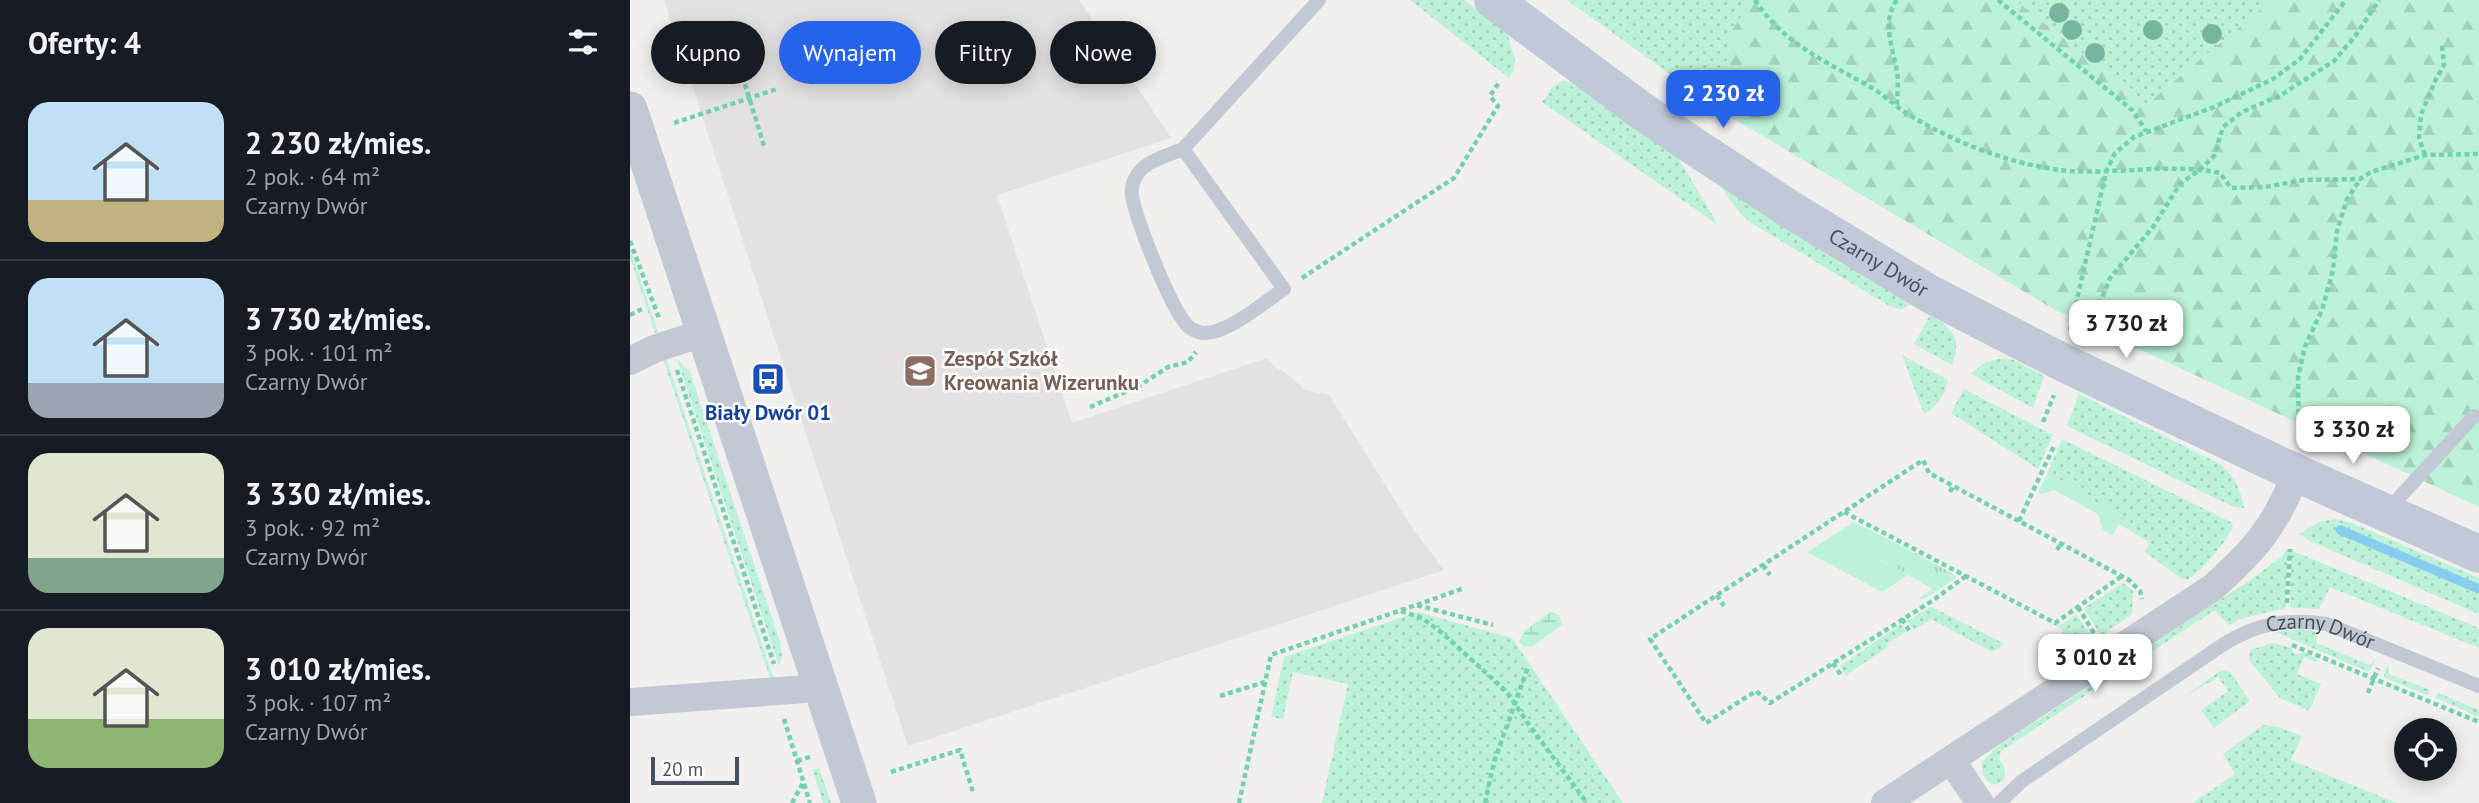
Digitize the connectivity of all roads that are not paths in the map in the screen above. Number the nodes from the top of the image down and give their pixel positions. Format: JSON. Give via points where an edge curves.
{"nodes":[{"id":1,"x":1319,"y":0,"type":"edge"},
{"id":2,"x":1493,"y":0,"type":"edge"},
{"id":3,"x":630,"y":109,"type":"edge"},
{"id":4,"x":1183,"y":149,"type":"junction"},
{"id":5,"x":642,"y":184,"type":"edge"},
{"id":6,"x":703,"y":333,"type":"junction"},
{"id":7,"x":630,"y":361,"type":"edge"},
{"id":8,"x":2474,"y":416,"type":"dead end"},
{"id":9,"x":2296,"y":473,"type":"junction"},
{"id":10,"x":2386,"y":513,"type":"junction"},
{"id":11,"x":2479,"y":554,"type":"edge"},
{"id":12,"x":2479,"y":687,"type":"edge"},
{"id":13,"x":820,"y":688,"type":"junction"},
{"id":14,"x":630,"y":702,"type":"edge"},
{"id":15,"x":1951,"y":760,"type":"junction"},
{"id":16,"x":859,"y":803,"type":"edge"},
{"id":17,"x":1885,"y":803,"type":"edge"},
{"id":18,"x":1980,"y":803,"type":"edge"},
{"id":19,"x":1999,"y":803,"type":"edge"}],
"edges":[{"from":1,"to":4,"type":"lane"},
{"from":2,"to":9,"type":"main road","name":"Czarny Dwór","via":[[1649,116],[1902,278],[2054,358]]},
{"from":3,"to":5,"type":"street"},
{"from":4,"to":4,"type":"lane","via":[[1138,173],[1133,199],[1153,259],[1182,317],[1190,327],[1212,332],[1284,289]]},
{"from":5,"to":6,"type":"street"},
{"from":6,"to":7,"type":"street"},
{"from":6,"to":13,"type":"street"},
{"from":8,"to":10,"type":"lane"},
{"from":9,"to":10,"type":"main road","name":"Czarny Dwór"},
{"from":9,"to":15,"type":"street","via":[[2269,530],[2212,588]]},
{"from":10,"to":11,"type":"main road","name":"Czarny Dwór"},
{"from":12,"to":19,"type":"lane","name":"Czarny Dwór","via":[[2327,624],[2264,625],[2224,644],[2022,781]]},
{"from":13,"to":14,"type":"street"},
{"from":13,"to":16,"type":"street"},
{"from":15,"to":17,"type":"street"},
{"from":15,"to":18,"type":"street"}]}
